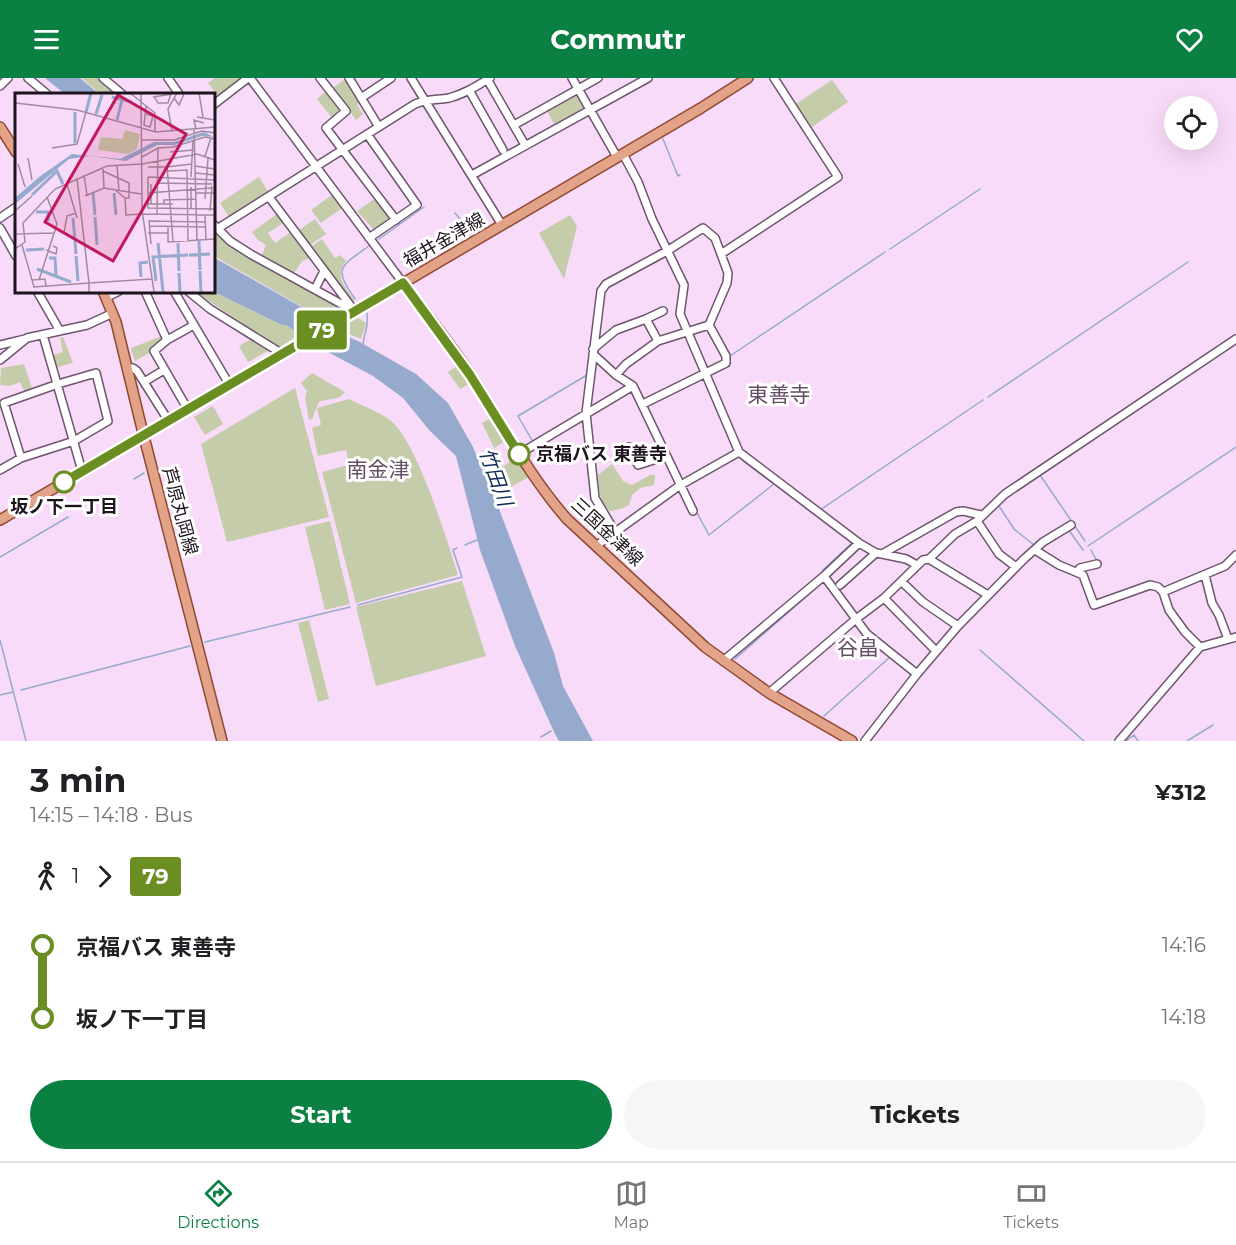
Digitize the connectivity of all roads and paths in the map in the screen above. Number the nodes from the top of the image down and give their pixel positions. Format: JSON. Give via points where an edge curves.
{"nodes":[{"id":1,"x":8,"y":78,"type":"edge"},
{"id":2,"x":28,"y":78,"type":"edge"},
{"id":3,"x":168,"y":78,"type":"edge"},
{"id":4,"x":249,"y":78,"type":"edge"},
{"id":5,"x":320,"y":78,"type":"edge"},
{"id":6,"x":349,"y":78,"type":"edge"},
{"id":7,"x":391,"y":78,"type":"edge"},
{"id":8,"x":411,"y":78,"type":"edge"},
{"id":9,"x":572,"y":78,"type":"edge"},
{"id":10,"x":598,"y":78,"type":"edge"},
{"id":11,"x":648,"y":78,"type":"edge"},
{"id":12,"x":748,"y":78,"type":"edge"},
{"id":13,"x":774,"y":78,"type":"edge"},
{"id":14,"x":106,"y":79,"type":"edge"},
{"id":15,"x":489,"y":79,"type":"edge"},
{"id":16,"x":476,"y":82,"type":"edge"},
{"id":17,"x":0,"y":86,"type":"edge"},
{"id":18,"x":578,"y":89,"type":"junction"},
{"id":19,"x":469,"y":90,"type":"junction"},
{"id":20,"x":46,"y":93,"type":"edge"},
{"id":21,"x":121,"y":93,"type":"edge"},
{"id":22,"x":178,"y":93,"type":"edge"},
{"id":23,"x":361,"y":98,"type":"junction"},
{"id":24,"x":425,"y":100,"type":"junction"},
{"id":25,"x":214,"y":104,"type":"edge"},
{"id":26,"x":590,"y":110,"type":"junction"},
{"id":27,"x":514,"y":125,"type":"junction"},
{"id":28,"x":0,"y":127,"type":"edge"},
{"id":29,"x":379,"y":127,"type":"junction"},
{"id":30,"x":367,"y":134,"type":"junction"},
{"id":31,"x":525,"y":146,"type":"junction"},
{"id":32,"x":15,"y":150,"type":"edge"},
{"id":33,"x":343,"y":150,"type":"junction"},
{"id":34,"x":503,"y":150,"type":"dead end"},
{"id":35,"x":620,"y":155,"type":"junction"},
{"id":36,"x":316,"y":167,"type":"junction"},
{"id":37,"x":472,"y":175,"type":"junction"},
{"id":38,"x":269,"y":196,"type":"junction"},
{"id":39,"x":15,"y":208,"type":"edge"},
{"id":40,"x":0,"y":218,"type":"edge"},
{"id":41,"x":396,"y":220,"type":"junction"},
{"id":42,"x":502,"y":225,"type":"junction"},
{"id":43,"x":215,"y":227,"type":"edge"},
{"id":44,"x":0,"y":228,"type":"edge"},
{"id":45,"x":369,"y":238,"type":"junction"},
{"id":46,"x":667,"y":251,"type":"junction"},
{"id":47,"x":15,"y":254,"type":"edge"},
{"id":48,"x":721,"y":254,"type":"junction"},
{"id":49,"x":324,"y":271,"type":"junction"},
{"id":50,"x":403,"y":283,"type":"junction"},
{"id":51,"x":315,"y":289,"type":"junction"},
{"id":52,"x":39,"y":292,"type":"edge"},
{"id":53,"x":145,"y":292,"type":"edge"},
{"id":54,"x":175,"y":292,"type":"edge"},
{"id":55,"x":189,"y":292,"type":"edge"},
{"id":56,"x":105,"y":294,"type":"edge"},
{"id":57,"x":663,"y":310,"type":"dead end"},
{"id":58,"x":353,"y":312,"type":"junction"},
{"id":59,"x":113,"y":313,"type":"junction"},
{"id":60,"x":646,"y":319,"type":"junction"},
{"id":61,"x":710,"y":325,"type":"junction"},
{"id":62,"x":194,"y":326,"type":"junction"},
{"id":63,"x":60,"y":331,"type":"junction"},
{"id":64,"x":688,"y":332,"type":"junction"},
{"id":65,"x":43,"y":335,"type":"junction"},
{"id":66,"x":27,"y":338,"type":"junction"},
{"id":67,"x":1236,"y":339,"type":"edge"},
{"id":68,"x":166,"y":340,"type":"junction"},
{"id":69,"x":658,"y":341,"type":"junction"},
{"id":70,"x":0,"y":345,"type":"edge"},
{"id":71,"x":285,"y":351,"type":"junction"},
{"id":72,"x":593,"y":352,"type":"junction"},
{"id":73,"x":0,"y":360,"type":"edge"},
{"id":74,"x":128,"y":368,"type":"junction"},
{"id":75,"x":164,"y":370,"type":"junction"},
{"id":76,"x":616,"y":375,"type":"junction"},
{"id":77,"x":705,"y":375,"type":"junction"},
{"id":78,"x":144,"y":382,"type":"junction"},
{"id":79,"x":58,"y":384,"type":"junction"},
{"id":80,"x":229,"y":384,"type":"junction"},
{"id":81,"x":633,"y":386,"type":"junction"},
{"id":82,"x":2,"y":402,"type":"edge"},
{"id":83,"x":643,"y":404,"type":"junction"},
{"id":84,"x":187,"y":408,"type":"junction"},
{"id":85,"x":586,"y":413,"type":"junction"},
{"id":86,"x":168,"y":420,"type":"junction"},
{"id":87,"x":144,"y":435,"type":"junction"},
{"id":88,"x":74,"y":441,"type":"junction"},
{"id":89,"x":629,"y":447,"type":"dead end"},
{"id":90,"x":739,"y":452,"type":"junction"},
{"id":91,"x":519,"y":454,"type":"junction"},
{"id":92,"x":666,"y":456,"type":"junction"},
{"id":93,"x":21,"y":458,"type":"junction"},
{"id":94,"x":0,"y":471,"type":"edge"},
{"id":95,"x":82,"y":471,"type":"junction"},
{"id":96,"x":679,"y":486,"type":"junction"},
{"id":97,"x":693,"y":511,"type":"dead end"},
{"id":98,"x":979,"y":518,"type":"junction"},
{"id":99,"x":0,"y":520,"type":"edge"},
{"id":100,"x":1071,"y":525,"type":"dead end"},
{"id":101,"x":615,"y":532,"type":"junction"},
{"id":102,"x":859,"y":543,"type":"junction"},
{"id":103,"x":596,"y":546,"type":"junction"},
{"id":104,"x":1035,"y":550,"type":"junction"},
{"id":105,"x":879,"y":553,"type":"junction"},
{"id":106,"x":1236,"y":555,"type":"edge"},
{"id":107,"x":929,"y":559,"type":"junction"},
{"id":108,"x":1097,"y":564,"type":"dead end"},
{"id":109,"x":917,"y":565,"type":"junction"},
{"id":110,"x":1016,"y":567,"type":"junction"},
{"id":111,"x":1077,"y":572,"type":"junction"},
{"id":112,"x":1205,"y":575,"type":"junction"},
{"id":113,"x":824,"y":576,"type":"junction"},
{"id":114,"x":902,"y":582,"type":"junction"},
{"id":115,"x":840,"y":585,"type":"dead end"},
{"id":116,"x":1163,"y":592,"type":"junction"},
{"id":117,"x":988,"y":595,"type":"junction"},
{"id":118,"x":884,"y":598,"type":"junction"},
{"id":119,"x":856,"y":619,"type":"junction"},
{"id":120,"x":958,"y":626,"type":"junction"},
{"id":121,"x":1232,"y":638,"type":"edge"},
{"id":122,"x":1200,"y":646,"type":"junction"},
{"id":123,"x":936,"y":651,"type":"junction"},
{"id":124,"x":723,"y":661,"type":"junction"},
{"id":125,"x":917,"y":674,"type":"junction"},
{"id":126,"x":769,"y":693,"type":"junction"},
{"id":127,"x":222,"y":741,"type":"edge"},
{"id":128,"x":852,"y":741,"type":"edge"},
{"id":129,"x":864,"y":741,"type":"edge"},
{"id":130,"x":1119,"y":741,"type":"edge"}],
"edges":[{"from":1,"to":17,"type":"street"},
{"from":2,"to":20,"type":"street"},
{"from":3,"to":22,"type":"street"},
{"from":4,"to":25,"type":"street"},
{"from":4,"to":36,"type":"street"},
{"from":5,"to":33,"type":"street","via":[[346,111],[326,128]]},
{"from":6,"to":23,"type":"street"},
{"from":7,"to":23,"type":"street"},
{"from":8,"to":24,"type":"street"},
{"from":9,"to":18,"type":"street"},
{"from":10,"to":18,"type":"street"},
{"from":11,"to":26,"type":"street"},
{"from":12,"to":35,"type":"main road","name":"福井金津線"},
{"from":13,"to":48,"type":"street","via":[[838,177]]},
{"from":14,"to":21,"type":"street"},
{"from":15,"to":16,"type":"street"},
{"from":15,"to":27,"type":"street"},
{"from":16,"to":19,"type":"street"},
{"from":18,"to":26,"type":"street"},
{"from":18,"to":27,"type":"street"},
{"from":19,"to":24,"type":"street"},
{"from":19,"to":34,"type":"street"},
{"from":23,"to":29,"type":"street"},
{"from":24,"to":29,"type":"street"},
{"from":24,"to":37,"type":"street"},
{"from":26,"to":31,"type":"street"},
{"from":26,"to":35,"type":"street"},
{"from":27,"to":31,"type":"street"},
{"from":28,"to":32,"type":"main road"},
{"from":29,"to":30,"type":"street"},
{"from":30,"to":33,"type":"street"},
{"from":30,"to":41,"type":"street","via":[[417,205]]},
{"from":31,"to":37,"type":"street"},
{"from":33,"to":36,"type":"street"},
{"from":33,"to":41,"type":"street"},
{"from":35,"to":42,"type":"main road","name":"福井金津線"},
{"from":35,"to":46,"type":"street"},
{"from":36,"to":38,"type":"street"},
{"from":36,"to":45,"type":"street"},
{"from":37,"to":42,"type":"street"},
{"from":38,"to":43,"type":"street"},
{"from":38,"to":49,"type":"street"},
{"from":39,"to":40,"type":"street"},
{"from":41,"to":45,"type":"street"},
{"from":42,"to":50,"type":"main road","name":"福井金津線"},
{"from":43,"to":51,"type":"street","via":[[252,255]]},
{"from":44,"to":47,"type":"street"},
{"from":45,"to":50,"type":"street"},
{"from":46,"to":48,"type":"street","via":[[703,228],[715,238]]},
{"from":46,"to":64,"type":"street","via":[[684,285],[680,314]]},
{"from":46,"to":72,"type":"street","via":[[606,284],[601,291]]},
{"from":48,"to":61,"type":"street","via":[[728,276]]},
{"from":49,"to":51,"type":"street"},
{"from":49,"to":58,"type":"street"},
{"from":50,"to":58,"type":"main road","name":"福井金津線"},
{"from":50,"to":91,"type":"main road","name":"三国金津線","via":[[470,375]]},
{"from":51,"to":58,"type":"street"},
{"from":52,"to":63,"type":"street"},
{"from":53,"to":68,"type":"street"},
{"from":54,"to":62,"type":"street"},
{"from":55,"to":71,"type":"street","via":[[210,309]]},
{"from":56,"to":59,"type":"main road","name":"芦原丸岡線"},
{"from":57,"to":60,"type":"street"},
{"from":58,"to":71,"type":"main road","name":"福井金津線"},
{"from":59,"to":63,"type":"street","via":[[87,325]]},
{"from":59,"to":74,"type":"main road","name":"芦原丸岡線"},
{"from":60,"to":69,"type":"street"},
{"from":60,"to":72,"type":"street","via":[[616,330]]},
{"from":61,"to":64,"type":"street"},
{"from":61,"to":77,"type":"street","via":[[726,363]]},
{"from":62,"to":68,"type":"street"},
{"from":62,"to":80,"type":"street"},
{"from":63,"to":65,"type":"street"},
{"from":64,"to":69,"type":"street"},
{"from":64,"to":77,"type":"street"},
{"from":65,"to":66,"type":"street"},
{"from":65,"to":79,"type":"street"},
{"from":66,"to":70,"type":"street"},
{"from":66,"to":73,"type":"street"},
{"from":67,"to":98,"type":"street","via":[[1005,495]]},
{"from":68,"to":75,"type":"street","via":[[154,351]]},
{"from":69,"to":76,"type":"street"},
{"from":71,"to":80,"type":"main road","name":"福井金津線"},
{"from":72,"to":76,"type":"street"},
{"from":72,"to":85,"type":"street"},
{"from":74,"to":78,"type":"street","via":[[137,371]]},
{"from":74,"to":87,"type":"main road","name":"芦原丸岡線"},
{"from":75,"to":78,"type":"street"},
{"from":75,"to":84,"type":"street"},
{"from":76,"to":81,"type":"street"},
{"from":77,"to":83,"type":"street"},
{"from":77,"to":90,"type":"street"},
{"from":78,"to":86,"type":"street"},
{"from":79,"to":82,"type":"street"},
{"from":79,"to":88,"type":"street"},
{"from":79,"to":88,"type":"street","via":[[96,374],[108,421]]},
{"from":80,"to":84,"type":"main road","name":"福井金津線"},
{"from":81,"to":83,"type":"street"},
{"from":81,"to":85,"type":"street"},
{"from":82,"to":93,"type":"street"},
{"from":83,"to":92,"type":"street"},
{"from":84,"to":86,"type":"main road","name":"福井金津線"},
{"from":85,"to":91,"type":"street"},
{"from":85,"to":101,"type":"street","via":[[595,498]]},
{"from":86,"to":87,"type":"main road","name":"福井金津線"},
{"from":87,"to":95,"type":"main road","name":"福井金津線"},
{"from":87,"to":127,"type":"main road","name":"芦原丸岡線"},
{"from":88,"to":93,"type":"street"},
{"from":88,"to":95,"type":"street"},
{"from":89,"to":92,"type":"street","via":[[638,465]]},
{"from":90,"to":96,"type":"street"},
{"from":90,"to":102,"type":"street"},
{"from":91,"to":103,"type":"main road","name":"三国金津線","via":[[546,496]]},
{"from":92,"to":96,"type":"street"},
{"from":93,"to":94,"type":"street"},
{"from":95,"to":99,"type":"main road","name":"福井金津線"},
{"from":96,"to":97,"type":"street"},
{"from":96,"to":101,"type":"street"},
{"from":98,"to":105,"type":"street","via":[[956,512]]},
{"from":98,"to":107,"type":"street"},
{"from":98,"to":110,"type":"street","via":[[999,554]]},
{"from":100,"to":104,"type":"street"},
{"from":101,"to":103,"type":"street"},
{"from":102,"to":105,"type":"street"},
{"from":102,"to":113,"type":"street"},
{"from":103,"to":124,"type":"main road","name":"三国金津線"},
{"from":104,"to":110,"type":"street"},
{"from":104,"to":111,"type":"street"},
{"from":105,"to":109,"type":"street"},
{"from":105,"to":115,"type":"street"},
{"from":106,"to":112,"type":"street","via":[[1225,566]]},
{"from":107,"to":109,"type":"street"},
{"from":107,"to":117,"type":"street"},
{"from":108,"to":111,"type":"street"},
{"from":109,"to":114,"type":"street"},
{"from":110,"to":117,"type":"street"},
{"from":111,"to":116,"type":"street","via":[[1083,575],[1094,604],[1150,585]]},
{"from":112,"to":116,"type":"street"},
{"from":112,"to":121,"type":"street","via":[[1212,603]]},
{"from":113,"to":119,"type":"street"},
{"from":113,"to":124,"type":"street"},
{"from":114,"to":118,"type":"street"},
{"from":114,"to":120,"type":"street"},
{"from":116,"to":122,"type":"street","via":[[1169,610]]},
{"from":117,"to":120,"type":"street"},
{"from":118,"to":119,"type":"street"},
{"from":118,"to":123,"type":"street"},
{"from":119,"to":125,"type":"street","via":[[867,634]]},
{"from":119,"to":126,"type":"street"},
{"from":120,"to":123,"type":"street"},
{"from":121,"to":122,"type":"street"},
{"from":122,"to":130,"type":"street"},
{"from":123,"to":125,"type":"street"},
{"from":124,"to":126,"type":"main road","name":"三国金津線"},
{"from":125,"to":129,"type":"street"},
{"from":126,"to":128,"type":"main road","name":"三国金津線"}]}
